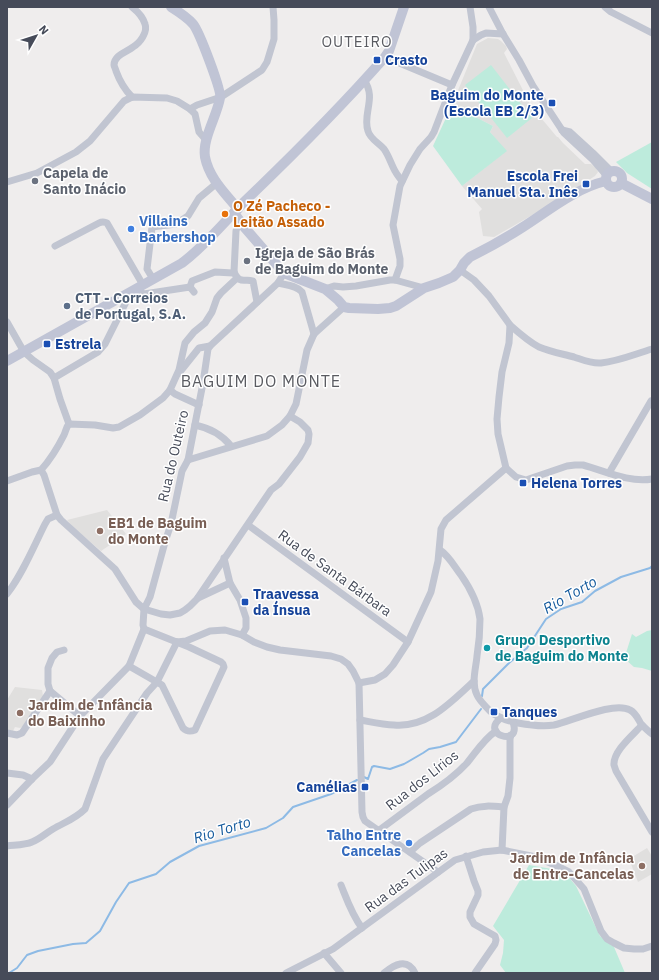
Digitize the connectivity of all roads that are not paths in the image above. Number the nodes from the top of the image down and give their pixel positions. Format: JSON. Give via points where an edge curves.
{"nodes":[{"id":1,"x":132,"y":7,"type":"edge"},
{"id":2,"x":171,"y":7,"type":"edge"},
{"id":3,"x":273,"y":7,"type":"edge"},
{"id":4,"x":404,"y":7,"type":"edge"},
{"id":5,"x":470,"y":7,"type":"edge"},
{"id":6,"x":489,"y":7,"type":"edge"},
{"id":7,"x":606,"y":7,"type":"edge"},
{"id":8,"x":652,"y":33,"type":"edge"},
{"id":9,"x":503,"y":34,"type":"junction"},
{"id":10,"x":473,"y":40,"type":"junction"},
{"id":11,"x":385,"y":57,"type":"junction"},
{"id":12,"x":364,"y":80,"type":"junction"},
{"id":13,"x":452,"y":85,"type":"junction"},
{"id":14,"x":132,"y":97,"type":"junction"},
{"id":15,"x":221,"y":97,"type":"junction"},
{"id":16,"x":190,"y":109,"type":"junction"},
{"id":17,"x":206,"y":140,"type":"junction"},
{"id":18,"x":608,"y":176,"type":"junction"},
{"id":19,"x":402,"y":181,"type":"junction"},
{"id":20,"x":7,"y":182,"type":"edge"},
{"id":21,"x":217,"y":183,"type":"junction"},
{"id":22,"x":652,"y":198,"type":"edge"},
{"id":23,"x":237,"y":214,"type":"junction"},
{"id":24,"x":55,"y":246,"type":"dead end"},
{"id":25,"x":460,"y":270,"type":"junction"},
{"id":26,"x":284,"y":273,"type":"junction"},
{"id":27,"x":236,"y":275,"type":"junction"},
{"id":28,"x":153,"y":279,"type":"junction"},
{"id":29,"x":395,"y":280,"type":"junction"},
{"id":30,"x":278,"y":284,"type":"junction"},
{"id":31,"x":424,"y":288,"type":"junction"},
{"id":32,"x":135,"y":289,"type":"junction"},
{"id":33,"x":325,"y":289,"type":"junction"},
{"id":34,"x":257,"y":302,"type":"junction"},
{"id":35,"x":344,"y":307,"type":"junction"},
{"id":36,"x":7,"y":322,"type":"edge"},
{"id":37,"x":510,"y":325,"type":"junction"},
{"id":38,"x":314,"y":334,"type":"junction"},
{"id":39,"x":210,"y":346,"type":"junction"},
{"id":40,"x":652,"y":350,"type":"edge"},
{"id":41,"x":24,"y":352,"type":"junction"},
{"id":42,"x":10,"y":359,"type":"edge"},
{"id":43,"x":177,"y":375,"type":"junction"},
{"id":44,"x":54,"y":378,"type":"junction"},
{"id":45,"x":170,"y":390,"type":"junction"},
{"id":46,"x":651,"y":401,"type":"edge"},
{"id":47,"x":199,"y":405,"type":"junction"},
{"id":48,"x":290,"y":416,"type":"junction"},
{"id":49,"x":69,"y":424,"type":"junction"},
{"id":50,"x":195,"y":425,"type":"junction"},
{"id":51,"x":231,"y":446,"type":"junction"},
{"id":52,"x":188,"y":460,"type":"junction"},
{"id":53,"x":506,"y":468,"type":"junction"},
{"id":54,"x":41,"y":470,"type":"junction"},
{"id":55,"x":609,"y":473,"type":"junction"},
{"id":56,"x":652,"y":479,"type":"edge"},
{"id":57,"x":7,"y":481,"type":"edge"},
{"id":58,"x":57,"y":515,"type":"junction"},
{"id":59,"x":248,"y":525,"type":"junction"},
{"id":60,"x":440,"y":550,"type":"junction"},
{"id":61,"x":224,"y":558,"type":"junction"},
{"id":62,"x":230,"y":583,"type":"junction"},
{"id":63,"x":7,"y":594,"type":"edge"},
{"id":64,"x":197,"y":599,"type":"junction"},
{"id":65,"x":144,"y":610,"type":"junction"},
{"id":66,"x":144,"y":628,"type":"junction"},
{"id":67,"x":242,"y":635,"type":"junction"},
{"id":68,"x":177,"y":642,"type":"junction"},
{"id":69,"x":408,"y":642,"type":"junction"},
{"id":70,"x":64,"y":650,"type":"dead end"},
{"id":71,"x":128,"y":666,"type":"junction"},
{"id":72,"x":474,"y":681,"type":"junction"},
{"id":73,"x":157,"y":682,"type":"junction"},
{"id":74,"x":359,"y":683,"type":"junction"},
{"id":75,"x":50,"y":691,"type":"junction"},
{"id":76,"x":80,"y":716,"type":"junction"},
{"id":77,"x":501,"y":718,"type":"junction"},
{"id":78,"x":360,"y":720,"type":"junction"},
{"id":79,"x":514,"y":722,"type":"junction"},
{"id":80,"x":642,"y":725,"type":"junction"},
{"id":81,"x":496,"y":731,"type":"junction"},
{"id":82,"x":7,"y":733,"type":"edge"},
{"id":83,"x":652,"y":734,"type":"edge"},
{"id":84,"x":511,"y":735,"type":"junction"},
{"id":85,"x":7,"y":773,"type":"edge"},
{"id":86,"x":32,"y":779,"type":"junction"},
{"id":87,"x":7,"y":805,"type":"edge"},
{"id":88,"x":504,"y":807,"type":"junction"},
{"id":89,"x":378,"y":831,"type":"junction"},
{"id":90,"x":652,"y":832,"type":"edge"},
{"id":91,"x":7,"y":846,"type":"edge"},
{"id":92,"x":502,"y":850,"type":"junction"},
{"id":93,"x":410,"y":852,"type":"junction"},
{"id":94,"x":466,"y":856,"type":"junction"},
{"id":95,"x":438,"y":872,"type":"junction"},
{"id":96,"x":340,"y":885,"type":"dead end"},
{"id":97,"x":362,"y":928,"type":"junction"},
{"id":98,"x":652,"y":946,"type":"edge"},
{"id":99,"x":324,"y":953,"type":"junction"},
{"id":100,"x":286,"y":973,"type":"edge"},
{"id":101,"x":341,"y":973,"type":"edge"},
{"id":102,"x":384,"y":973,"type":"edge"},
{"id":103,"x":415,"y":973,"type":"edge"},
{"id":104,"x":475,"y":973,"type":"edge"}],
"edges":[{"from":1,"to":14,"type":"street","via":[[145,24],[145,30],[134,46],[115,60],[114,66],[123,87]]},
{"from":2,"to":15,"type":"street","via":[[194,25]]},
{"from":3,"to":15,"type":"street","via":[[274,39],[267,62],[262,70]]},
{"from":4,"to":11,"type":"street"},
{"from":5,"to":10,"type":"street","via":[[474,27]]},
{"from":6,"to":9,"type":"street"},
{"from":7,"to":8,"type":"street"},
{"from":9,"to":10,"type":"street","via":[[486,33]]},
{"from":9,"to":18,"type":"street","via":[[562,130],[570,132],[593,153]]},
{"from":10,"to":13,"type":"street"},
{"from":11,"to":12,"type":"street"},
{"from":11,"to":13,"type":"street"},
{"from":12,"to":19,"type":"street","via":[[370,97],[366,125],[368,132],[384,150]]},
{"from":12,"to":23,"type":"street"},
{"from":13,"to":19,"type":"street","via":[[434,132],[420,149]]},
{"from":14,"to":16,"type":"street","via":[[167,98]]},
{"from":14,"to":20,"type":"street","via":[[124,101],[90,141],[76,152],[37,173]]},
{"from":15,"to":16,"type":"street"},
{"from":15,"to":17,"type":"street"},
{"from":16,"to":17,"type":"street","via":[[195,114],[199,132]]},
{"from":17,"to":21,"type":"street","via":[[205,156]]},
{"from":18,"to":22,"type":"street","via":[[608,185],[618,186],[621,182]]},
{"from":18,"to":25,"type":"street","via":[[470,257]]},
{"from":19,"to":29,"type":"street","via":[[393,225],[400,259]]},
{"from":21,"to":23,"type":"street"},
{"from":21,"to":28,"type":"street","via":[[199,198],[188,216],[176,224],[152,227],[147,269]]},
{"from":23,"to":26,"type":"street"},
{"from":23,"to":27,"type":"street"},
{"from":23,"to":28,"type":"street","via":[[195,253]]},
{"from":24,"to":32,"type":"street","via":[[99,223],[107,223]]},
{"from":25,"to":31,"type":"street","via":[[453,277]]},
{"from":25,"to":37,"type":"street","via":[[486,292]]},
{"from":26,"to":30,"type":"street"},
{"from":26,"to":33,"type":"street"},
{"from":27,"to":32,"type":"street","via":[[218,272],[210,274],[192,281],[192,290],[144,294]]},
{"from":27,"to":34,"type":"street","via":[[241,281],[254,281]]},
{"from":27,"to":43,"type":"street","via":[[217,298],[212,312],[204,323],[185,343]]},
{"from":28,"to":32,"type":"street"},
{"from":29,"to":31,"type":"street"},
{"from":29,"to":33,"type":"street"},
{"from":30,"to":34,"type":"street"},
{"from":30,"to":38,"type":"street","via":[[302,292]]},
{"from":31,"to":35,"type":"street","via":[[390,308],[378,310]]},
{"from":32,"to":41,"type":"street"},
{"from":32,"to":44,"type":"street","via":[[98,352]]},
{"from":33,"to":35,"type":"street"},
{"from":34,"to":39,"type":"street"},
{"from":35,"to":38,"type":"street"},
{"from":36,"to":41,"type":"street"},
{"from":37,"to":40,"type":"street","via":[[539,346],[590,362],[600,363]]},
{"from":37,"to":53,"type":"street","via":[[497,419]]},
{"from":38,"to":48,"type":"street","via":[[296,404]]},
{"from":39,"to":43,"type":"street","via":[[199,348]]},
{"from":39,"to":47,"type":"street","name":"Rua do Outeiro"},
{"from":41,"to":42,"type":"street"},
{"from":41,"to":44,"type":"street"},
{"from":43,"to":45,"type":"street"},
{"from":44,"to":49,"type":"street"},
{"from":45,"to":47,"type":"street"},
{"from":45,"to":49,"type":"street","via":[[140,415],[119,427]]},
{"from":46,"to":55,"type":"street"},
{"from":47,"to":50,"type":"street","name":"Rua do Outeiro"},
{"from":48,"to":51,"type":"street","via":[[267,436]]},
{"from":48,"to":59,"type":"street","via":[[308,430],[308,443],[279,484],[271,490]]},
{"from":49,"to":54,"type":"street"},
{"from":50,"to":51,"type":"street","via":[[217,433]]},
{"from":50,"to":52,"type":"street","name":"Rua do Outeiro"},
{"from":51,"to":52,"type":"street"},
{"from":52,"to":65,"type":"street","name":"Rua do Outeiro","via":[[182,471],[171,524]]},
{"from":53,"to":55,"type":"street","via":[[516,477],[526,480],[575,465]]},
{"from":53,"to":60,"type":"street","via":[[446,520],[441,529]]},
{"from":54,"to":57,"type":"street"},
{"from":54,"to":58,"type":"street"},
{"from":55,"to":56,"type":"street","via":[[634,480]]},
{"from":58,"to":63,"type":"street","via":[[48,519]]},
{"from":58,"to":65,"type":"street","via":[[115,569]]},
{"from":59,"to":61,"type":"street"},
{"from":59,"to":69,"type":"street","name":"Rua de Santa Bárbara"},
{"from":60,"to":69,"type":"street","via":[[431,592]]},
{"from":60,"to":72,"type":"street","via":[[466,582],[476,602],[480,620]]},
{"from":61,"to":62,"type":"street"},
{"from":61,"to":64,"type":"street"},
{"from":62,"to":64,"type":"street"},
{"from":62,"to":67,"type":"street","via":[[240,600],[246,618],[246,628]]},
{"from":64,"to":65,"type":"street","via":[[180,613],[170,615]]},
{"from":65,"to":66,"type":"street"},
{"from":66,"to":68,"type":"street"},
{"from":66,"to":71,"type":"street"},
{"from":67,"to":68,"type":"street","via":[[218,630]]},
{"from":67,"to":74,"type":"street","via":[[267,647],[341,659],[348,664]]},
{"from":68,"to":73,"type":"street"},
{"from":68,"to":73,"type":"street","via":[[221,662],[224,668],[195,730],[182,728],[164,688]]},
{"from":69,"to":74,"type":"street","via":[[385,674],[375,680]]},
{"from":70,"to":75,"type":"street","via":[[54,654],[49,664]]},
{"from":71,"to":73,"type":"street"},
{"from":71,"to":76,"type":"street"},
{"from":72,"to":77,"type":"street","via":[[478,697],[494,715]]},
{"from":72,"to":78,"type":"street","via":[[454,700],[421,722],[395,726]]},
{"from":73,"to":91,"type":"street","via":[[103,759],[85,809],[80,815],[31,842]]},
{"from":74,"to":78,"type":"street"},
{"from":75,"to":76,"type":"street"},
{"from":75,"to":82,"type":"street","via":[[22,733]]},
{"from":76,"to":86,"type":"street","via":[[50,762]]},
{"from":77,"to":79,"type":"street"},
{"from":77,"to":81,"type":"street","via":[[496,722]]},
{"from":78,"to":89,"type":"street","via":[[362,812],[365,822]]},
{"from":79,"to":80,"type":"street","via":[[553,725],[622,707],[635,713]]},
{"from":79,"to":84,"type":"street","via":[[515,727]]},
{"from":80,"to":83,"type":"street"},
{"from":80,"to":90,"type":"street","via":[[619,750],[614,765]]},
{"from":81,"to":84,"type":"street","via":[[502,737]]},
{"from":81,"to":89,"type":"street","name":"Rua dos Lírios","via":[[461,769]]},
{"from":84,"to":88,"type":"street","via":[[508,796]]},
{"from":85,"to":86,"type":"street"},
{"from":86,"to":87,"type":"street"},
{"from":88,"to":92,"type":"street"},
{"from":88,"to":93,"type":"street","via":[[479,806],[471,809]]},
{"from":89,"to":93,"type":"street"},
{"from":92,"to":94,"type":"street","name":"Rua das Tulipas"},
{"from":92,"to":98,"type":"street","name":"Rua das Tulipas","via":[[536,858],[569,872],[584,889],[601,931],[607,939],[624,948],[643,949]]},
{"from":93,"to":95,"type":"street"},
{"from":94,"to":95,"type":"street","name":"Rua das Tulipas"},
{"from":94,"to":104,"type":"street","via":[[478,891],[470,917],[474,924],[495,936],[496,940]]},
{"from":95,"to":97,"type":"street","name":"Rua das Tulipas"},
{"from":96,"to":97,"type":"street","via":[[355,920]]},
{"from":97,"to":99,"type":"street","name":"Rua das Tulipas","via":[[333,950]]},
{"from":99,"to":100,"type":"street","name":"Rua das Tulipas"},
{"from":99,"to":101,"type":"street"},
{"from":102,"to":103,"type":"street","via":[[393,966],[407,964]]}]}
